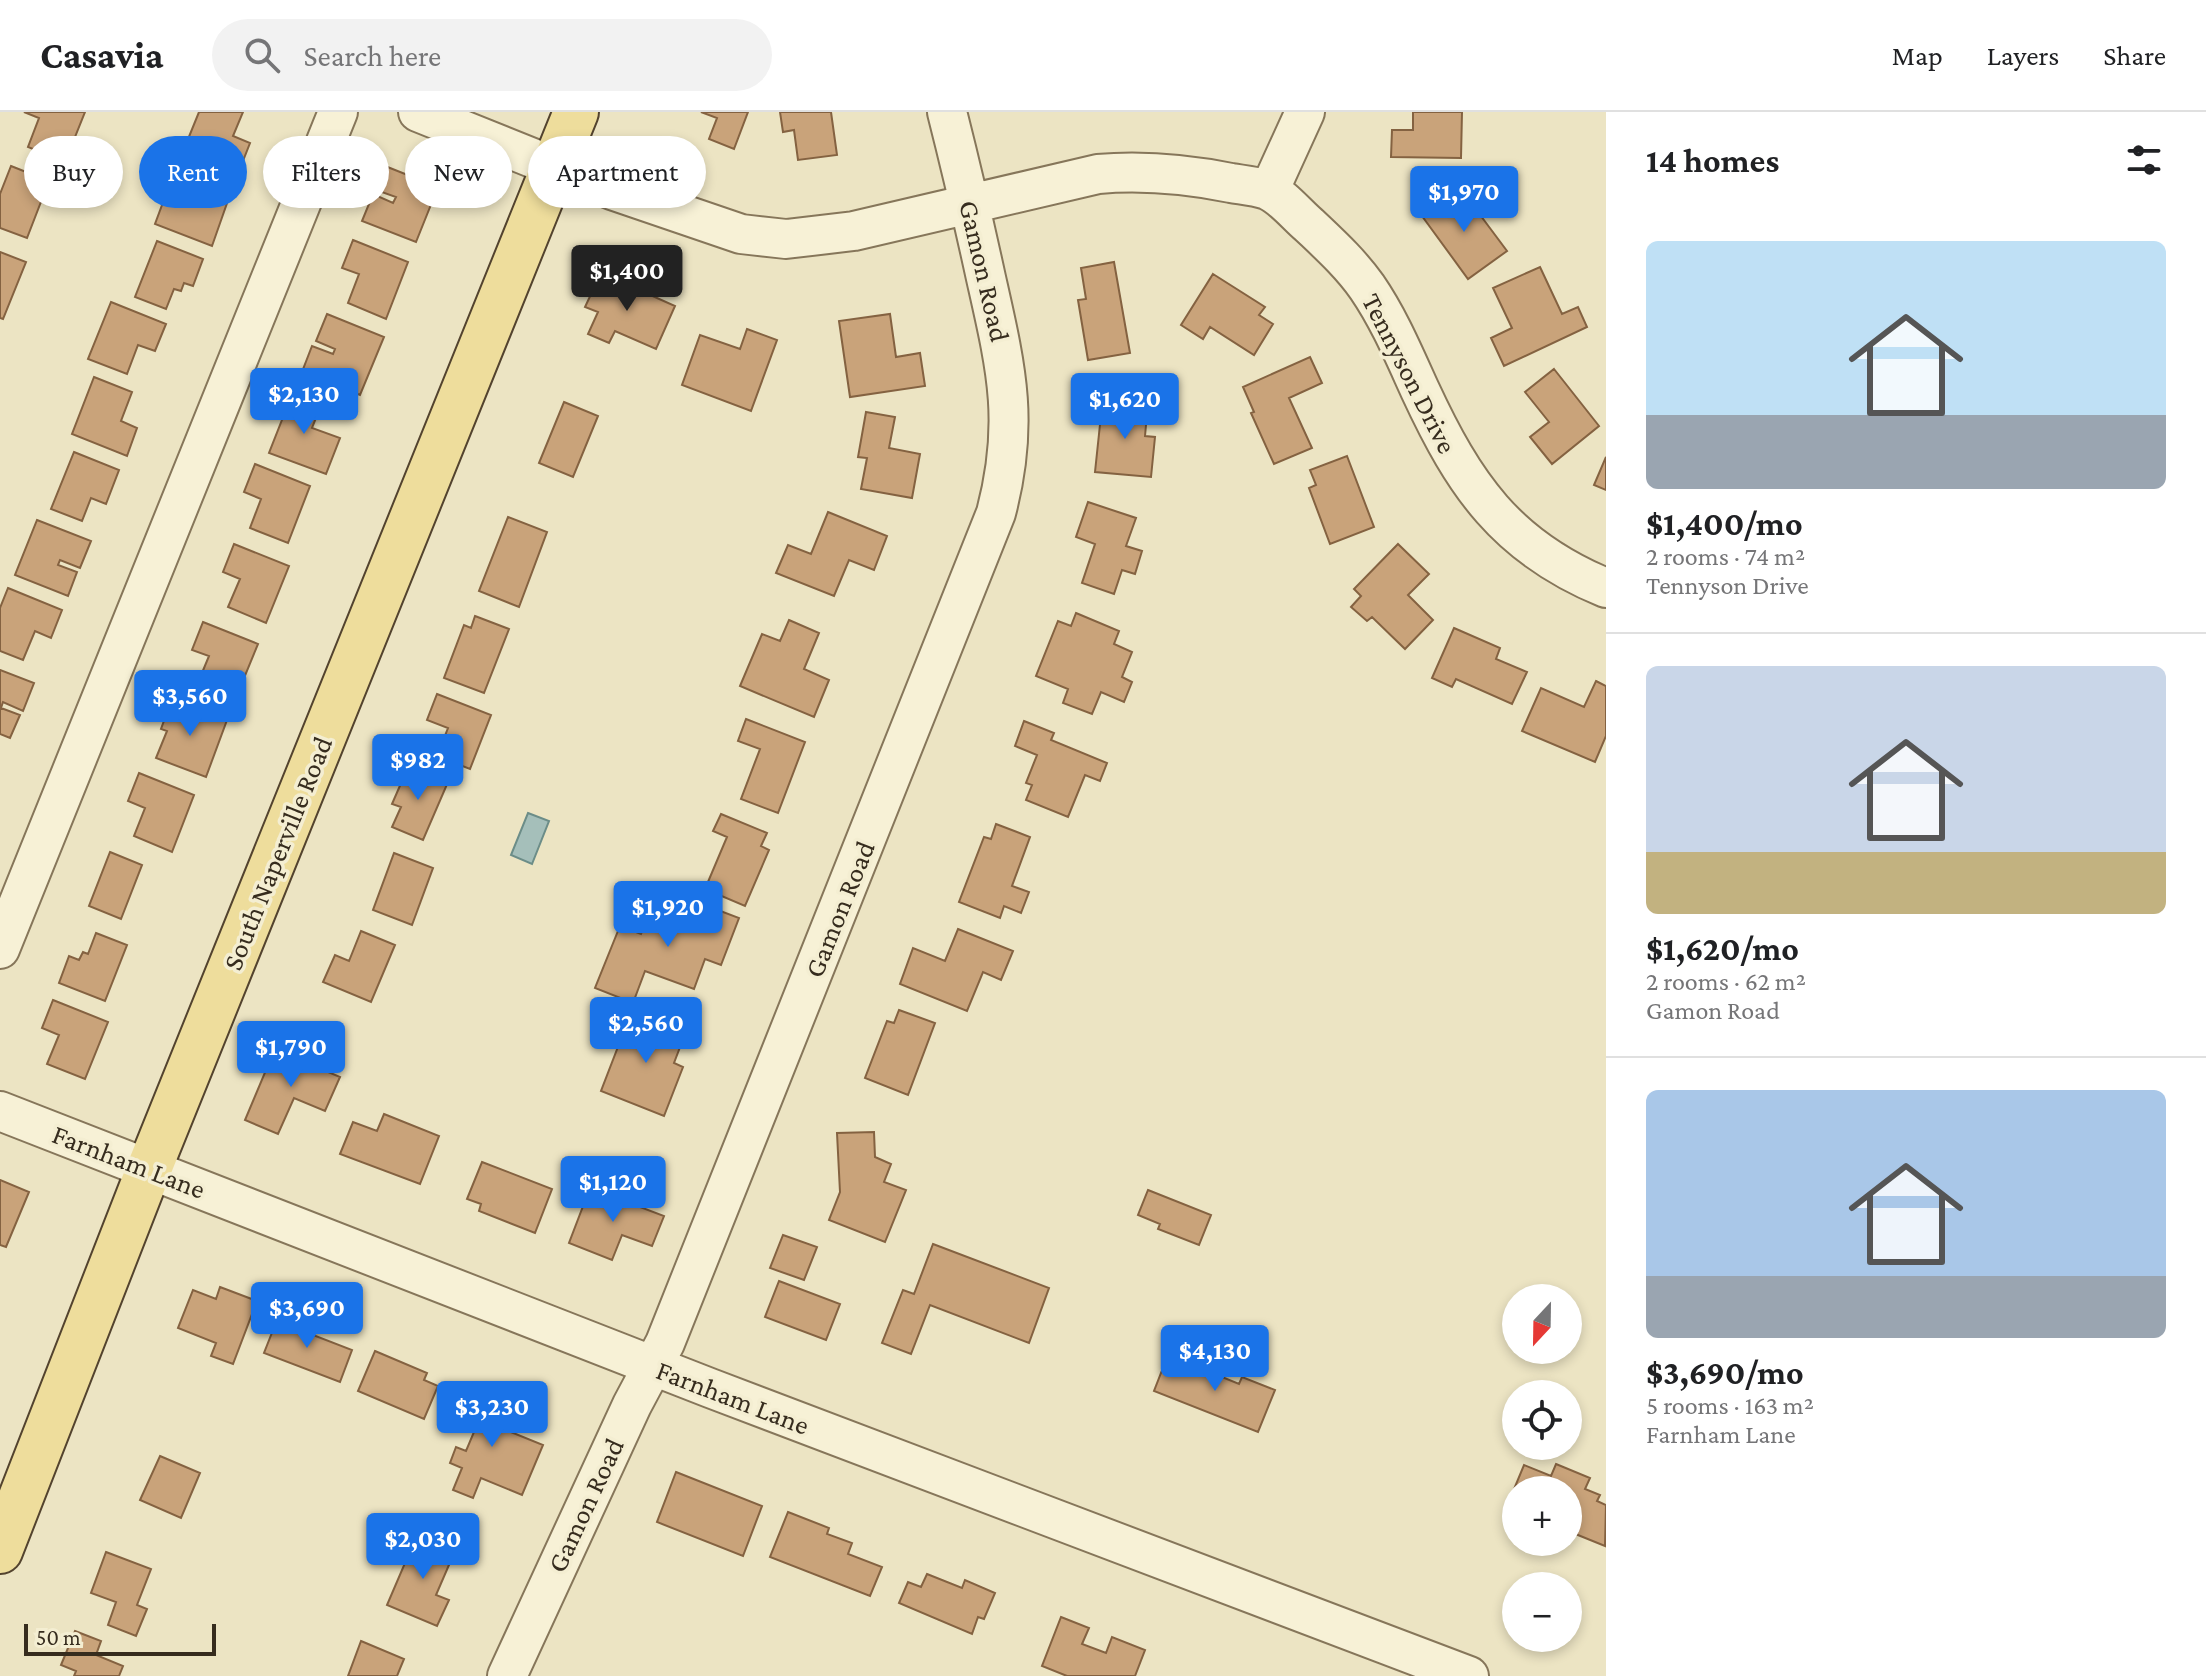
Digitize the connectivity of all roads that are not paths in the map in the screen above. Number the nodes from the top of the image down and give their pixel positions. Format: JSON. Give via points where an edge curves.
{"nodes":[{"id":1,"x":338,"y":112,"type":"edge"},
{"id":2,"x":418,"y":112,"type":"edge"},
{"id":3,"x":576,"y":112,"type":"edge"},
{"id":4,"x":947,"y":112,"type":"edge"},
{"id":5,"x":1305,"y":112,"type":"edge"},
{"id":6,"x":566,"y":136,"type":"edge"},
{"id":7,"x":528,"y":156,"type":"edge"},
{"id":8,"x":1269,"y":191,"type":"junction"},
{"id":9,"x":970,"y":204,"type":"junction"},
{"id":10,"x":537,"y":208,"type":"edge"},
{"id":11,"x":664,"y":208,"type":"edge"},
{"id":12,"x":1606,"y":588,"type":"edge"},
{"id":13,"x":0,"y":949,"type":"edge"},
{"id":14,"x":0,"y":1111,"type":"edge"},
{"id":15,"x":149,"y":1169,"type":"junction"},
{"id":16,"x":652,"y":1366,"type":"junction"},
{"id":17,"x":0,"y":1551,"type":"edge"},
{"id":18,"x":507,"y":1676,"type":"edge"},
{"id":19,"x":1469,"y":1676,"type":"edge"}],
"edges":[{"from":1,"to":13,"type":"street"},
{"from":2,"to":7,"type":"street","name":"Tennyson Drive"},
{"from":3,"to":6,"type":"main road","name":"South Naperville Road"},
{"from":4,"to":9,"type":"street","name":"Gamon Road"},
{"from":5,"to":8,"type":"street"},
{"from":8,"to":9,"type":"street","name":"Tennyson Drive","via":[[1138,170],[1098,174]]},
{"from":8,"to":12,"type":"street","name":"Tennyson Drive","via":[[1336,250],[1368,288],[1450,451],[1480,497],[1532,548]]},
{"from":9,"to":11,"type":"street","name":"Tennyson Drive","via":[[818,237],[759,237]]},
{"from":9,"to":16,"type":"street","name":"Gamon Road","via":[[1010,403],[1007,461],[996,513]]},
{"from":10,"to":15,"type":"main road","name":"South Naperville Road"},
{"from":14,"to":15,"type":"street","name":"Farnham Lane"},
{"from":15,"to":16,"type":"street","name":"Farnham Lane"},
{"from":15,"to":17,"type":"main road","name":"South Naperville Road"},
{"from":16,"to":18,"type":"street","name":"Gamon Road"},
{"from":16,"to":19,"type":"street","name":"Farnham Lane"}]}
